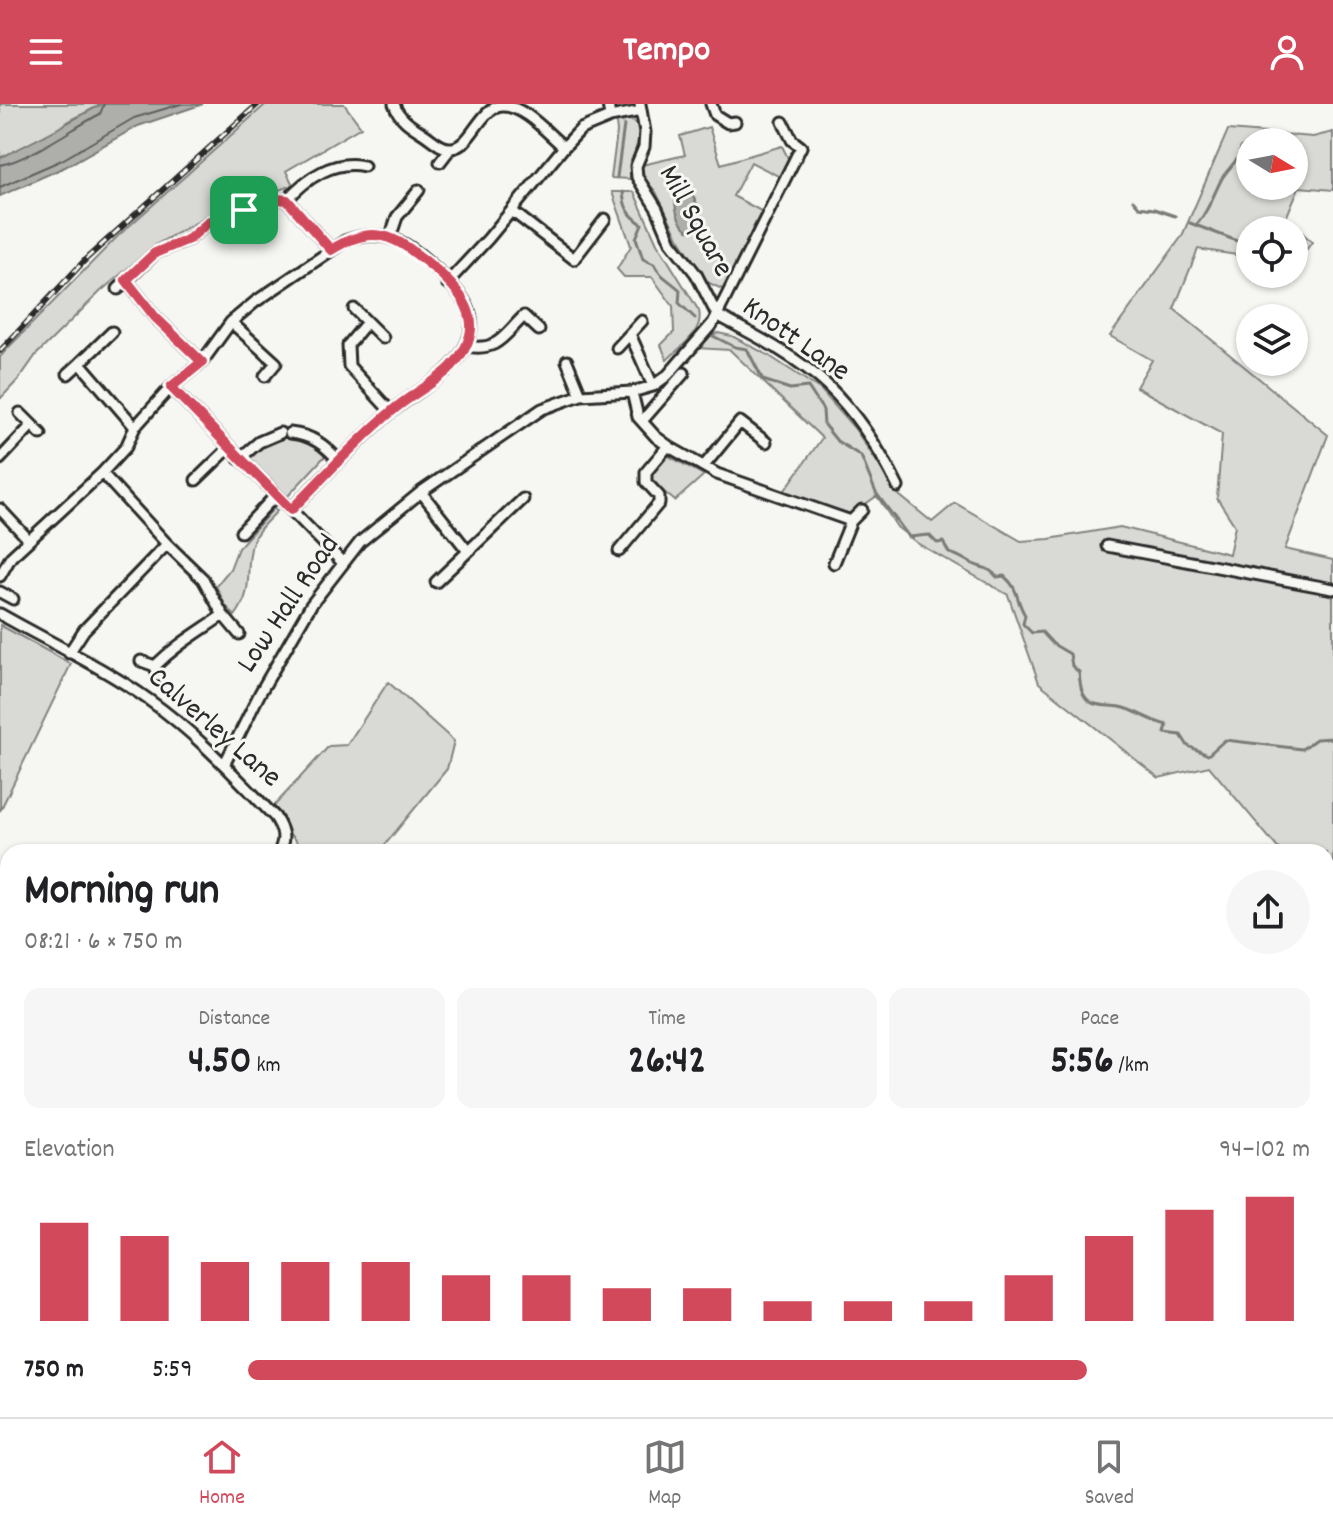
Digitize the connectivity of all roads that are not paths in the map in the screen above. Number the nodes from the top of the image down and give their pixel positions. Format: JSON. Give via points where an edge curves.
{"nodes":[{"id":1,"x":394,"y":104,"type":"edge"},
{"id":2,"x":608,"y":104,"type":"edge"},
{"id":3,"x":711,"y":104,"type":"edge"},
{"id":4,"x":504,"y":105,"type":"edge"},
{"id":5,"x":641,"y":107,"type":"edge"},
{"id":6,"x":610,"y":117,"type":"junction"},
{"id":7,"x":735,"y":122,"type":"dead end"},
{"id":8,"x":783,"y":122,"type":"dead end"},
{"id":9,"x":564,"y":147,"type":"junction"},
{"id":10,"x":450,"y":149,"type":"junction"},
{"id":11,"x":440,"y":162,"type":"dead end"},
{"id":12,"x":364,"y":166,"type":"dead end"},
{"id":13,"x":419,"y":190,"type":"dead end"},
{"id":14,"x":287,"y":200,"type":"junction"},
{"id":15,"x":512,"y":211,"type":"junction"},
{"id":16,"x":605,"y":219,"type":"dead end"},
{"id":17,"x":390,"y":238,"type":"junction"},
{"id":18,"x":331,"y":250,"type":"junction"},
{"id":19,"x":126,"y":280,"type":"junction"},
{"id":20,"x":447,"y":283,"type":"junction"},
{"id":21,"x":118,"y":289,"type":"dead end"},
{"id":22,"x":354,"y":309,"type":"dead end"},
{"id":23,"x":717,"y":315,"type":"junction"},
{"id":24,"x":642,"y":321,"type":"dead end"},
{"id":25,"x":231,"y":322,"type":"junction"},
{"id":26,"x":367,"y":322,"type":"junction"},
{"id":27,"x":539,"y":330,"type":"dead end"},
{"id":28,"x":112,"y":332,"type":"dead end"},
{"id":29,"x":630,"y":334,"type":"junction"},
{"id":30,"x":383,"y":338,"type":"dead end"},
{"id":31,"x":466,"y":346,"type":"junction"},
{"id":32,"x":617,"y":348,"type":"dead end"},
{"id":33,"x":567,"y":361,"type":"dead end"},
{"id":34,"x":202,"y":362,"type":"junction"},
{"id":35,"x":80,"y":363,"type":"junction"},
{"id":36,"x":684,"y":373,"type":"dead end"},
{"id":37,"x":68,"y":374,"type":"dead end"},
{"id":38,"x":265,"y":376,"type":"dead end"},
{"id":39,"x":653,"y":386,"type":"junction"},
{"id":40,"x":171,"y":387,"type":"junction"},
{"id":41,"x":632,"y":392,"type":"junction"},
{"id":42,"x":581,"y":395,"type":"junction"},
{"id":43,"x":391,"y":412,"type":"junction"},
{"id":44,"x":20,"y":413,"type":"dead end"},
{"id":45,"x":642,"y":421,"type":"junction"},
{"id":46,"x":32,"y":425,"type":"junction"},
{"id":47,"x":135,"y":427,"type":"junction"},
{"id":48,"x":41,"y":434,"type":"dead end"},
{"id":49,"x":766,"y":442,"type":"dead end"},
{"id":50,"x":668,"y":446,"type":"junction"},
{"id":51,"x":229,"y":448,"type":"junction"},
{"id":52,"x":0,"y":459,"type":"edge"},
{"id":53,"x":239,"y":459,"type":"junction"},
{"id":54,"x":339,"y":461,"type":"junction"},
{"id":55,"x":704,"y":466,"type":"junction"},
{"id":56,"x":102,"y":473,"type":"junction"},
{"id":57,"x":196,"y":480,"type":"dead end"},
{"id":58,"x":898,"y":487,"type":"dead end"},
{"id":59,"x":421,"y":492,"type":"junction"},
{"id":60,"x":275,"y":496,"type":"junction"},
{"id":61,"x":523,"y":499,"type":"dead end"},
{"id":62,"x":0,"y":509,"type":"edge"},
{"id":63,"x":291,"y":510,"type":"junction"},
{"id":64,"x":862,"y":510,"type":"dead end"},
{"id":65,"x":851,"y":521,"type":"junction"},
{"id":66,"x":241,"y":532,"type":"dead end"},
{"id":67,"x":29,"y":540,"type":"junction"},
{"id":68,"x":167,"y":544,"type":"junction"},
{"id":69,"x":1107,"y":546,"type":"dead end"},
{"id":70,"x":467,"y":550,"type":"junction"},
{"id":71,"x":619,"y":551,"type":"dead end"},
{"id":72,"x":342,"y":562,"type":"junction"},
{"id":73,"x":834,"y":563,"type":"dead end"},
{"id":74,"x":0,"y":576,"type":"edge"},
{"id":75,"x":436,"y":582,"type":"dead end"},
{"id":76,"x":1333,"y":589,"type":"edge"},
{"id":77,"x":0,"y":592,"type":"edge"},
{"id":78,"x":13,"y":599,"type":"dead end"},
{"id":79,"x":0,"y":614,"type":"edge"},
{"id":80,"x":223,"y":615,"type":"junction"},
{"id":81,"x":239,"y":634,"type":"dead end"},
{"id":82,"x":69,"y":653,"type":"junction"},
{"id":83,"x":141,"y":661,"type":"dead end"},
{"id":84,"x":224,"y":765,"type":"junction"},
{"id":85,"x":281,"y":844,"type":"edge"}],
"edges":[{"from":1,"to":10,"type":"street","via":[[411,127]]},
{"from":2,"to":6,"type":"street"},
{"from":3,"to":7,"type":"street","via":[[715,115]]},
{"from":4,"to":9,"type":"street","via":[[519,110]]},
{"from":4,"to":10,"type":"street","via":[[492,109]]},
{"from":5,"to":6,"type":"street"},
{"from":5,"to":23,"type":"street","name":"Mill Square","via":[[645,140],[637,177]]},
{"from":6,"to":9,"type":"street","via":[[581,129]]},
{"from":8,"to":23,"type":"street","name":"Low Hall Road","via":[[801,147]]},
{"from":9,"to":15,"type":"street"},
{"from":10,"to":11,"type":"street"},
{"from":12,"to":14,"type":"street","via":[[328,169]]},
{"from":13,"to":17,"type":"street","via":[[397,217]]},
{"from":14,"to":18,"type":"street"},
{"from":14,"to":19,"type":"street","via":[[260,200],[210,221],[189,239],[155,253]]},
{"from":15,"to":16,"type":"street","via":[[574,259]]},
{"from":15,"to":20,"type":"street"},
{"from":17,"to":18,"type":"street","via":[[361,235]]},
{"from":17,"to":20,"type":"street","via":[[401,241]]},
{"from":18,"to":25,"type":"street"},
{"from":19,"to":21,"type":"street"},
{"from":19,"to":34,"type":"street"},
{"from":20,"to":31,"type":"street","via":[[469,310]]},
{"from":22,"to":26,"type":"street"},
{"from":23,"to":39,"type":"street","name":"Low Hall Road"},
{"from":23,"to":58,"type":"street","name":"Knott Lane","via":[[826,384],[882,454]]},
{"from":24,"to":29,"type":"street"},
{"from":25,"to":34,"type":"street"},
{"from":25,"to":38,"type":"street","via":[[276,363]]},
{"from":26,"to":30,"type":"street"},
{"from":26,"to":43,"type":"street","via":[[348,345],[349,366]]},
{"from":27,"to":31,"type":"street","via":[[524,316],[492,347]]},
{"from":28,"to":35,"type":"street"},
{"from":29,"to":32,"type":"street"},
{"from":29,"to":39,"type":"street"},
{"from":31,"to":43,"type":"street","via":[[451,367]]},
{"from":33,"to":42,"type":"street"},
{"from":34,"to":40,"type":"street"},
{"from":35,"to":37,"type":"street"},
{"from":35,"to":47,"type":"street"},
{"from":36,"to":45,"type":"street"},
{"from":39,"to":41,"type":"street","name":"Low Hall Road"},
{"from":40,"to":47,"type":"street"},
{"from":40,"to":51,"type":"street"},
{"from":41,"to":42,"type":"street","name":"Low Hall Road"},
{"from":41,"to":45,"type":"street"},
{"from":42,"to":59,"type":"street","name":"Low Hall Road","via":[[542,409]]},
{"from":43,"to":54,"type":"street"},
{"from":44,"to":46,"type":"street"},
{"from":45,"to":50,"type":"street"},
{"from":46,"to":48,"type":"street"},
{"from":46,"to":52,"type":"street"},
{"from":47,"to":56,"type":"street","via":[[126,447]]},
{"from":49,"to":55,"type":"street","via":[[740,422]]},
{"from":50,"to":55,"type":"street"},
{"from":50,"to":71,"type":"street","via":[[646,472],[659,503]]},
{"from":51,"to":53,"type":"street"},
{"from":51,"to":57,"type":"street"},
{"from":53,"to":54,"type":"street","via":[[259,442],[285,433],[320,442]]},
{"from":53,"to":60,"type":"street"},
{"from":54,"to":63,"type":"street"},
{"from":55,"to":65,"type":"street"},
{"from":56,"to":67,"type":"street"},
{"from":56,"to":68,"type":"street"},
{"from":59,"to":70,"type":"street"},
{"from":59,"to":72,"type":"street","name":"Low Hall Road"},
{"from":60,"to":63,"type":"street"},
{"from":60,"to":66,"type":"street"},
{"from":61,"to":70,"type":"street"},
{"from":62,"to":67,"type":"street"},
{"from":63,"to":72,"type":"street"},
{"from":64,"to":65,"type":"street"},
{"from":65,"to":73,"type":"street"},
{"from":67,"to":74,"type":"street"},
{"from":68,"to":80,"type":"street","via":[[203,579]]},
{"from":68,"to":82,"type":"street","via":[[84,630]]},
{"from":69,"to":76,"type":"street"},
{"from":70,"to":75,"type":"street"},
{"from":72,"to":84,"type":"street","name":"Low Hall Road","via":[[311,605]]},
{"from":77,"to":78,"type":"street"},
{"from":79,"to":82,"type":"street","name":"Calverley Lane"},
{"from":80,"to":81,"type":"street"},
{"from":80,"to":83,"type":"street","via":[[176,645],[156,671]]},
{"from":82,"to":84,"type":"street","name":"Calverley Lane","via":[[151,701]]},
{"from":84,"to":85,"type":"street","name":"Calverley Lane","via":[[275,817],[283,830]]}]}
